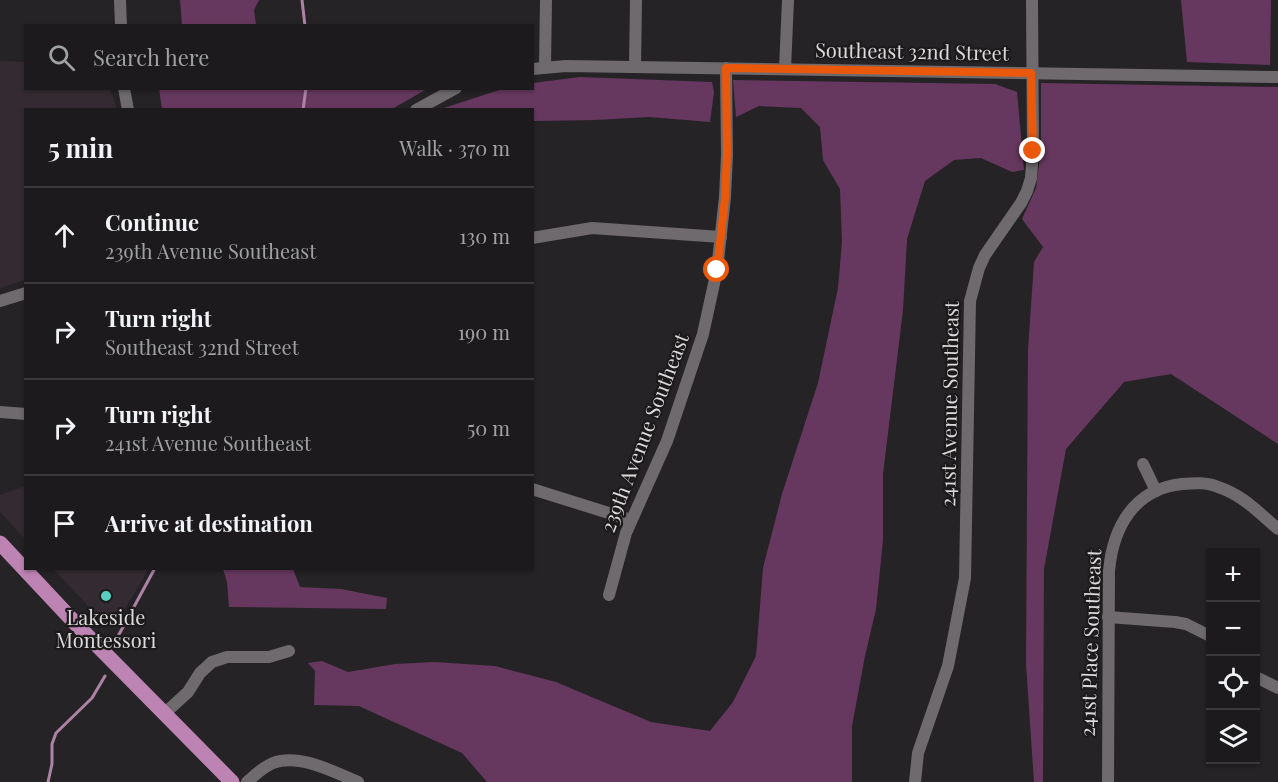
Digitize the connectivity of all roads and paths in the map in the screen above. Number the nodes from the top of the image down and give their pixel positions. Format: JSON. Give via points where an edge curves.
{"nodes":[{"id":1,"x":120,"y":0,"type":"edge"},
{"id":2,"x":546,"y":0,"type":"edge"},
{"id":3,"x":636,"y":0,"type":"edge"},
{"id":4,"x":788,"y":0,"type":"edge"},
{"id":5,"x":1032,"y":0,"type":"edge"},
{"id":6,"x":121,"y":24,"type":"edge"},
{"id":7,"x":635,"y":67,"type":"junction"},
{"id":8,"x":538,"y":68,"type":"edge"},
{"id":9,"x":726,"y":68,"type":"junction"},
{"id":10,"x":785,"y":69,"type":"junction"},
{"id":11,"x":1031,"y":73,"type":"junction"},
{"id":12,"x":1278,"y":77,"type":"edge"},
{"id":13,"x":124,"y":90,"type":"edge"},
{"id":14,"x":452,"y":90,"type":"edge"},
{"id":15,"x":128,"y":108,"type":"edge"},
{"id":16,"x":420,"y":108,"type":"edge"},
{"id":17,"x":534,"y":237,"type":"edge"},
{"id":18,"x":721,"y":237,"type":"junction"},
{"id":19,"x":24,"y":294,"type":"edge"},
{"id":20,"x":0,"y":301,"type":"edge"},
{"id":21,"x":0,"y":412,"type":"edge"},
{"id":22,"x":24,"y":414,"type":"edge"},
{"id":23,"x":1143,"y":464,"type":"dead end"},
{"id":24,"x":534,"y":490,"type":"edge"},
{"id":25,"x":1158,"y":490,"type":"junction"},
{"id":26,"x":630,"y":520,"type":"junction"},
{"id":27,"x":1278,"y":529,"type":"edge"},
{"id":28,"x":0,"y":543,"type":"edge"},
{"id":29,"x":24,"y":569,"type":"edge"},
{"id":30,"x":25,"y":570,"type":"edge"},
{"id":31,"x":609,"y":595,"type":"dead end"},
{"id":32,"x":1108,"y":617,"type":"junction"},
{"id":33,"x":1206,"y":634,"type":"edge"},
{"id":34,"x":289,"y":651,"type":"dead end"},
{"id":35,"x":1260,"y":679,"type":"edge"},
{"id":36,"x":1278,"y":688,"type":"edge"},
{"id":37,"x":164,"y":714,"type":"junction"},
{"id":38,"x":232,"y":782,"type":"edge"},
{"id":39,"x":247,"y":782,"type":"edge"},
{"id":40,"x":358,"y":782,"type":"edge"},
{"id":41,"x":915,"y":782,"type":"edge"},
{"id":42,"x":1108,"y":782,"type":"edge"}],
"edges":[{"from":1,"to":6,"type":"street"},
{"from":2,"to":8,"type":"street"},
{"from":3,"to":7,"type":"street"},
{"from":4,"to":10,"type":"street"},
{"from":5,"to":11,"type":"street","name":"241st Avenue Southeast"},
{"from":7,"to":8,"type":"street","name":"Southeast 32nd Street"},
{"from":7,"to":9,"type":"street","name":"Southeast 32nd Street"},
{"from":9,"to":10,"type":"street","name":"Southeast 32nd Street"},
{"from":9,"to":18,"type":"street","name":"239th Avenue Southeast","via":[[727,154]]},
{"from":10,"to":11,"type":"street","name":"Southeast 32nd Street"},
{"from":11,"to":12,"type":"street","name":"Southeast 32nd Street"},
{"from":11,"to":41,"type":"street","name":"241st Avenue Southeast","via":[[1033,151],[1027,191],[985,255],[970,301],[965,578],[948,666],[918,753]]},
{"from":13,"to":15,"type":"street"},
{"from":14,"to":16,"type":"street"},
{"from":17,"to":18,"type":"street","via":[[592,228]]},
{"from":18,"to":26,"type":"street","name":"239th Avenue Southeast","via":[[703,334],[667,441]]},
{"from":19,"to":20,"type":"street"},
{"from":21,"to":22,"type":"street"},
{"from":23,"to":25,"type":"street"},
{"from":24,"to":26,"type":"street"},
{"from":25,"to":27,"type":"street","via":[[1192,483],[1217,486],[1241,497]]},
{"from":25,"to":32,"type":"street","name":"241st Place Southeast","via":[[1127,514],[1115,537],[1109,571]]},
{"from":26,"to":31,"type":"street","name":"239th Avenue Southeast"},
{"from":28,"to":29,"type":"main road"},
{"from":30,"to":37,"type":"main road"},
{"from":32,"to":33,"type":"street","via":[[1176,622]]},
{"from":32,"to":42,"type":"street","name":"241st Place Southeast"},
{"from":34,"to":37,"type":"street","via":[[269,657],[227,657],[212,662]]},
{"from":35,"to":36,"type":"street"},
{"from":37,"to":38,"type":"main road"},
{"from":39,"to":40,"type":"street","via":[[262,768],[287,760],[308,763]]}]}
